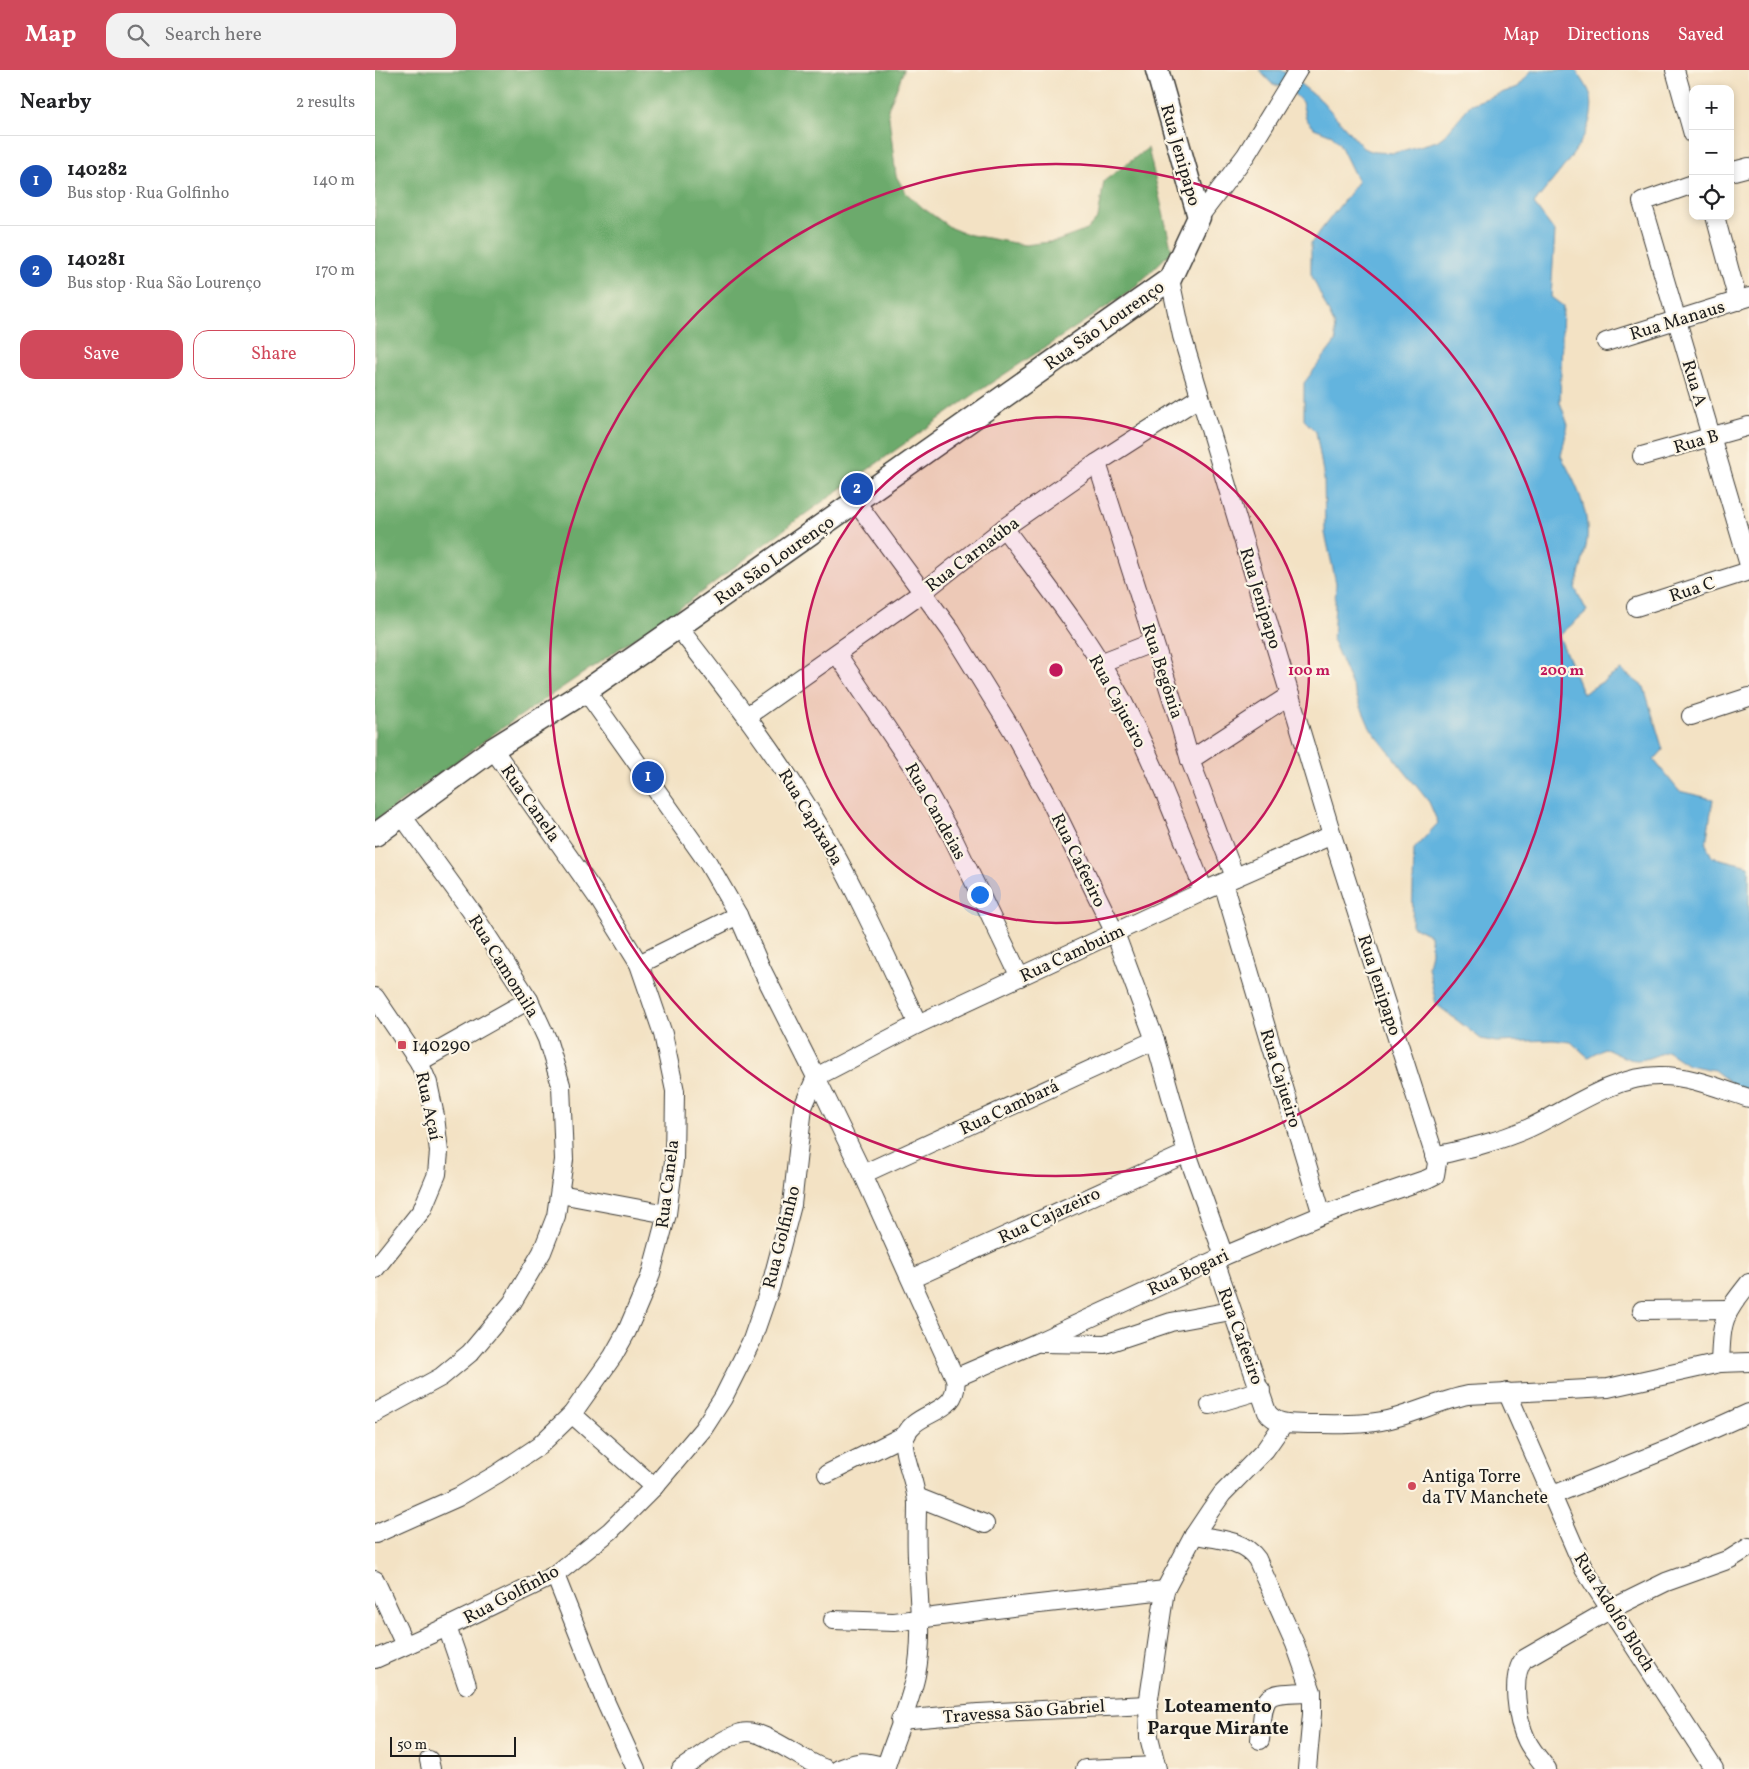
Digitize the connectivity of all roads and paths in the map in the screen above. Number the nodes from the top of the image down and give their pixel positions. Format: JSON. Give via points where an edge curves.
{"nodes":[{"id":1,"x":1157,"y":70,"type":"edge"},
{"id":2,"x":1298,"y":70,"type":"edge"},
{"id":3,"x":1675,"y":70,"type":"edge"},
{"id":4,"x":1692,"y":130,"type":"edge"},
{"id":5,"x":1749,"y":167,"type":"edge"},
{"id":6,"x":1734,"y":171,"type":"edge"},
{"id":7,"x":1689,"y":185,"type":"edge"},
{"id":8,"x":1199,"y":217,"type":"junction"},
{"id":9,"x":1716,"y":220,"type":"edge"},
{"id":10,"x":1170,"y":279,"type":"junction"},
{"id":11,"x":1744,"y":299,"type":"edge"},
{"id":12,"x":1676,"y":321,"type":"junction"},
{"id":13,"x":1606,"y":342,"type":"dead end"},
{"id":14,"x":1201,"y":397,"type":"junction"},
{"id":15,"x":1749,"y":426,"type":"edge"},
{"id":16,"x":1712,"y":437,"type":"junction"},
{"id":17,"x":1642,"y":456,"type":"dead end"},
{"id":18,"x":1097,"y":463,"type":"junction"},
{"id":19,"x":856,"y":502,"type":"junction"},
{"id":20,"x":1004,"y":528,"type":"junction"},
{"id":21,"x":1749,"y":564,"type":"edge"},
{"id":22,"x":1749,"y":571,"type":"edge"},
{"id":23,"x":923,"y":592,"type":"junction"},
{"id":24,"x":1636,"y":607,"type":"dead end"},
{"id":25,"x":678,"y":627,"type":"junction"},
{"id":26,"x":1154,"y":642,"type":"junction"},
{"id":27,"x":837,"y":654,"type":"junction"},
{"id":28,"x":1100,"y":663,"type":"junction"},
{"id":29,"x":586,"y":691,"type":"junction"},
{"id":30,"x":1290,"y":695,"type":"junction"},
{"id":31,"x":1749,"y":697,"type":"edge"},
{"id":32,"x":747,"y":716,"type":"junction"},
{"id":33,"x":1691,"y":716,"type":"dead end"},
{"id":34,"x":493,"y":749,"type":"junction"},
{"id":35,"x":1190,"y":760,"type":"junction"},
{"id":36,"x":403,"y":817,"type":"junction"},
{"id":37,"x":375,"y":835,"type":"edge"},
{"id":38,"x":1332,"y":835,"type":"junction"},
{"id":39,"x":1229,"y":880,"type":"junction"},
{"id":40,"x":1204,"y":890,"type":"junction"},
{"id":41,"x":738,"y":915,"type":"junction"},
{"id":42,"x":1115,"y":934,"type":"junction"},
{"id":43,"x":639,"y":964,"type":"junction"},
{"id":44,"x":1020,"y":977,"type":"junction"},
{"id":45,"x":375,"y":997,"type":"edge"},
{"id":46,"x":529,"y":1000,"type":"junction"},
{"id":47,"x":917,"y":1024,"type":"junction"},
{"id":48,"x":1155,"y":1040,"type":"junction"},
{"id":49,"x":419,"y":1062,"type":"junction"},
{"id":50,"x":816,"y":1077,"type":"junction"},
{"id":51,"x":1749,"y":1098,"type":"edge"},
{"id":52,"x":1187,"y":1153,"type":"junction"},
{"id":53,"x":1434,"y":1156,"type":"junction"},
{"id":54,"x":863,"y":1174,"type":"junction"},
{"id":55,"x":1427,"y":1179,"type":"joint"},
{"id":56,"x":560,"y":1194,"type":"junction"},
{"id":57,"x":667,"y":1214,"type":"junction"},
{"id":58,"x":1322,"y":1215,"type":"junction"},
{"id":59,"x":1219,"y":1258,"type":"junction"},
{"id":60,"x":375,"y":1269,"type":"edge"},
{"id":61,"x":911,"y":1279,"type":"junction"},
{"id":62,"x":1749,"y":1283,"type":"edge"},
{"id":63,"x":1728,"y":1309,"type":"junction"},
{"id":64,"x":1642,"y":1310,"type":"dead end"},
{"id":65,"x":1231,"y":1312,"type":"junction"},
{"id":66,"x":1036,"y":1343,"type":"junction"},
{"id":67,"x":1749,"y":1362,"type":"edge"},
{"id":68,"x":1720,"y":1363,"type":"junction"},
{"id":69,"x":955,"y":1378,"type":"junction"},
{"id":70,"x":1261,"y":1390,"type":"junction"},
{"id":71,"x":1507,"y":1392,"type":"junction"},
{"id":72,"x":1209,"y":1405,"type":"dead end"},
{"id":73,"x":375,"y":1413,"type":"edge"},
{"id":74,"x":1749,"y":1413,"type":"edge"},
{"id":75,"x":572,"y":1414,"type":"junction"},
{"id":76,"x":1285,"y":1423,"type":"junction"},
{"id":77,"x":905,"y":1441,"type":"junction"},
{"id":78,"x":827,"y":1474,"type":"dead end"},
{"id":79,"x":654,"y":1487,"type":"junction"},
{"id":80,"x":1553,"y":1494,"type":"junction"},
{"id":81,"x":917,"y":1497,"type":"junction"},
{"id":82,"x":985,"y":1524,"type":"dead end"},
{"id":83,"x":375,"y":1534,"type":"edge"},
{"id":84,"x":1194,"y":1535,"type":"junction"},
{"id":85,"x":1749,"y":1547,"type":"edge"},
{"id":86,"x":555,"y":1575,"type":"junction"},
{"id":87,"x":375,"y":1580,"type":"edge"},
{"id":88,"x":1165,"y":1590,"type":"junction"},
{"id":89,"x":1611,"y":1609,"type":"junction"},
{"id":90,"x":921,"y":1618,"type":"junction"},
{"id":91,"x":833,"y":1620,"type":"dead end"},
{"id":92,"x":447,"y":1627,"type":"junction"},
{"id":93,"x":405,"y":1645,"type":"junction"},
{"id":94,"x":375,"y":1658,"type":"edge"},
{"id":95,"x":467,"y":1685,"type":"dead end"},
{"id":96,"x":1312,"y":1692,"type":"junction"},
{"id":97,"x":1148,"y":1705,"type":"junction"},
{"id":98,"x":900,"y":1720,"type":"junction"},
{"id":99,"x":1260,"y":1740,"type":"dead end"},
{"id":100,"x":885,"y":1768,"type":"edge"},
{"id":101,"x":1156,"y":1768,"type":"edge"},
{"id":102,"x":636,"y":1769,"type":"edge"},
{"id":103,"x":681,"y":1769,"type":"edge"},
{"id":104,"x":826,"y":1769,"type":"edge"},
{"id":105,"x":839,"y":1769,"type":"edge"},
{"id":106,"x":1085,"y":1769,"type":"edge"},
{"id":107,"x":1307,"y":1769,"type":"edge"},
{"id":108,"x":1547,"y":1769,"type":"edge"},
{"id":109,"x":1714,"y":1769,"type":"edge"}],
"edges":[{"from":1,"to":8,"type":"street","name":"Rua Jenipapo"},
{"from":2,"to":8,"type":"street","via":[[1245,155]]},
{"from":3,"to":4,"type":"street"},
{"from":5,"to":6,"type":"street"},
{"from":7,"to":12,"type":"street","name":"Rua A","via":[[1642,202]]},
{"from":8,"to":10,"type":"street","name":"Rua Jenipapo"},
{"from":9,"to":11,"type":"street"},
{"from":10,"to":14,"type":"street","name":"Rua Jenipapo","via":[[1182,336]]},
{"from":10,"to":19,"type":"street","name":"Rua São Lourenço"},
{"from":11,"to":12,"type":"street","name":"Rua Manaus"},
{"from":12,"to":13,"type":"street","name":"Rua Manaus"},
{"from":12,"to":16,"type":"street","name":"Rua A"},
{"from":14,"to":18,"type":"street","name":"Rua Carnaúba"},
{"from":14,"to":30,"type":"street","name":"Rua Jenipapo"},
{"from":15,"to":16,"type":"street","name":"Rua B"},
{"from":16,"to":17,"type":"street","name":"Rua B"},
{"from":16,"to":21,"type":"street","name":"Rua A"},
{"from":18,"to":20,"type":"street","name":"Rua Carnaúba"},
{"from":18,"to":26,"type":"street","name":"Rua Begônia"},
{"from":19,"to":23,"type":"street","name":"Rua Cafeeiro"},
{"from":19,"to":25,"type":"street","name":"Rua São Lourenço"},
{"from":20,"to":23,"type":"street","name":"Rua Carnaúba"},
{"from":20,"to":28,"type":"street","name":"Rua Cajueiro"},
{"from":22,"to":24,"type":"street","name":"Rua C"},
{"from":23,"to":27,"type":"street","name":"Rua Carnaúba"},
{"from":23,"to":42,"type":"street","name":"Rua Cafeeiro","via":[[1012,730]]},
{"from":25,"to":29,"type":"street","name":"Rua São Lourenço"},
{"from":25,"to":32,"type":"street","name":"Rua Capixaba"},
{"from":26,"to":28,"type":"street"},
{"from":26,"to":35,"type":"street","name":"Rua Begônia"},
{"from":27,"to":32,"type":"street","name":"Rua Carnaúba"},
{"from":27,"to":44,"type":"street","name":"Rua Candeias","via":[[917,773],[952,836]]},
{"from":28,"to":40,"type":"street","name":"Rua Cajueiro","via":[[1121,698]]},
{"from":29,"to":34,"type":"street","name":"Rua São Lourenço"},
{"from":29,"to":41,"type":"street","via":[[708,863]]},
{"from":30,"to":35,"type":"street"},
{"from":30,"to":38,"type":"street","name":"Rua Jenipapo"},
{"from":31,"to":33,"type":"street"},
{"from":32,"to":47,"type":"street","name":"Rua Capixaba","via":[[817,823],[853,888]]},
{"from":34,"to":36,"type":"street","name":"Rua São Lourenço"},
{"from":34,"to":43,"type":"street","name":"Rua Canela","via":[[600,901]]},
{"from":35,"to":39,"type":"street","name":"Rua Begônia"},
{"from":36,"to":37,"type":"street","name":"Rua São Lourenço"},
{"from":36,"to":46,"type":"street","name":"Rua Camomila","via":[[471,911]]},
{"from":38,"to":39,"type":"street","name":"Rua Cambuim"},
{"from":38,"to":53,"type":"street","name":"Rua Jenipapo"},
{"from":39,"to":40,"type":"street","name":"Rua Cambuim"},
{"from":39,"to":58,"type":"street","name":"Rua Cajueiro"},
{"from":40,"to":42,"type":"street","name":"Rua Cambuim"},
{"from":41,"to":43,"type":"street"},
{"from":41,"to":50,"type":"street"},
{"from":42,"to":44,"type":"street","name":"Rua Cambuim"},
{"from":42,"to":48,"type":"street","name":"Rua Cafeeiro"},
{"from":43,"to":57,"type":"street","name":"Rua Canela","via":[[663,1034],[675,1091],[674,1161]]},
{"from":44,"to":47,"type":"street","name":"Rua Cambuim"},
{"from":45,"to":49,"type":"street","name":"Rua Açaí"},
{"from":46,"to":49,"type":"street"},
{"from":46,"to":56,"type":"street","name":"Rua Camomila","via":[[547,1039],[561,1085],[564,1160]]},
{"from":47,"to":50,"type":"street","name":"Rua Cambuim"},
{"from":48,"to":52,"type":"street","name":"Rua Cafeeiro"},
{"from":48,"to":54,"type":"street","name":"Rua Cambará"},
{"from":49,"to":60,"type":"street","name":"Rua Açaí","via":[[435,1116],[439,1152],[437,1174],[422,1210]]},
{"from":50,"to":54,"type":"street"},
{"from":50,"to":79,"type":"street","name":"Rua Golfinho","via":[[803,1106],[793,1205],[752,1340],[713,1413]]},
{"from":51,"to":53,"type":"street","via":[[1686,1077],[1634,1079],[1617,1084],[1527,1129],[1479,1146]]},
{"from":52,"to":59,"type":"street","name":"Rua Cafeeiro"},
{"from":52,"to":61,"type":"street","name":"Rua Cajazeiro"},
{"from":53,"to":55,"type":"street","name":"Rua Jenipapo","via":[[1437,1163],[1435,1175]]},
{"from":54,"to":61,"type":"street"},
{"from":55,"to":58,"type":"street","name":"Rua Bogari"},
{"from":56,"to":57,"type":"street"},
{"from":56,"to":73,"type":"street","name":"Rua Camomila","via":[[542,1252],[512,1302],[470,1353],[441,1377]]},
{"from":57,"to":75,"type":"street","name":"Rua Canela","via":[[650,1276],[627,1331]]},
{"from":58,"to":59,"type":"street","name":"Rua Bogari"},
{"from":59,"to":65,"type":"street","name":"Rua Cafeeiro"},
{"from":59,"to":66,"type":"street","name":"Rua Bogari"},
{"from":61,"to":69,"type":"street"},
{"from":62,"to":63,"type":"street"},
{"from":63,"to":64,"type":"street"},
{"from":63,"to":68,"type":"street","via":[[1721,1325]]},
{"from":65,"to":66,"type":"street","via":[[1171,1322],[1105,1344]]},
{"from":65,"to":70,"type":"street","name":"Rua Cafeeiro"},
{"from":66,"to":69,"type":"street","name":"Rua Bogari"},
{"from":67,"to":68,"type":"street"},
{"from":68,"to":71,"type":"street","via":[[1608,1388]]},
{"from":69,"to":77,"type":"street","via":[[956,1388],[950,1401],[931,1415],[914,1422]]},
{"from":70,"to":72,"type":"street"},
{"from":70,"to":76,"type":"street","name":"Rua Cafeeiro","via":[[1267,1412],[1272,1418]]},
{"from":71,"to":76,"type":"street","via":[[1447,1399],[1379,1422],[1351,1425]]},
{"from":71,"to":80,"type":"street","name":"Rua Adolfo Bloch"},
{"from":74,"to":80,"type":"street"},
{"from":75,"to":79,"type":"street"},
{"from":75,"to":83,"type":"street","name":"Rua Canela","via":[[539,1446],[497,1474],[451,1500]]},
{"from":76,"to":84,"type":"street","via":[[1265,1450],[1222,1494]]},
{"from":77,"to":78,"type":"street"},
{"from":77,"to":81,"type":"street"},
{"from":79,"to":86,"type":"street","name":"Rua Golfinho","via":[[610,1531]]},
{"from":80,"to":89,"type":"street","name":"Rua Adolfo Bloch","via":[[1583,1569]]},
{"from":81,"to":82,"type":"street"},
{"from":81,"to":90,"type":"street"},
{"from":84,"to":88,"type":"street"},
{"from":84,"to":96,"type":"street","via":[[1232,1541],[1251,1550],[1295,1644]]},
{"from":85,"to":89,"type":"street","via":[[1730,1559],[1666,1582]]},
{"from":86,"to":92,"type":"street","name":"Rua Golfinho"},
{"from":86,"to":102,"type":"street"},
{"from":87,"to":93,"type":"street"},
{"from":88,"to":90,"type":"street"},
{"from":88,"to":97,"type":"street"},
{"from":89,"to":108,"type":"street","via":[[1528,1654],[1518,1666],[1517,1695],[1526,1740]]},
{"from":89,"to":109,"type":"street","name":"Rua Adolfo Bloch"},
{"from":90,"to":91,"type":"street","via":[[894,1622]]},
{"from":90,"to":98,"type":"street","via":[[916,1676]]},
{"from":92,"to":93,"type":"street","name":"Rua Golfinho"},
{"from":92,"to":95,"type":"street"},
{"from":93,"to":94,"type":"street","name":"Rua Golfinho"},
{"from":96,"to":99,"type":"street","via":[[1275,1694],[1269,1698],[1264,1704]]},
{"from":96,"to":107,"type":"street"},
{"from":97,"to":98,"type":"street","name":"Travessa São Gabriel"},
{"from":97,"to":101,"type":"street","via":[[1149,1737]]},
{"from":98,"to":100,"type":"street"},
{"from":100,"to":105,"type":"street","via":[[865,1761]]},
{"from":101,"to":106,"type":"street"},
{"from":103,"to":104,"type":"street","via":[[743,1732],[757,1734]]}]}
